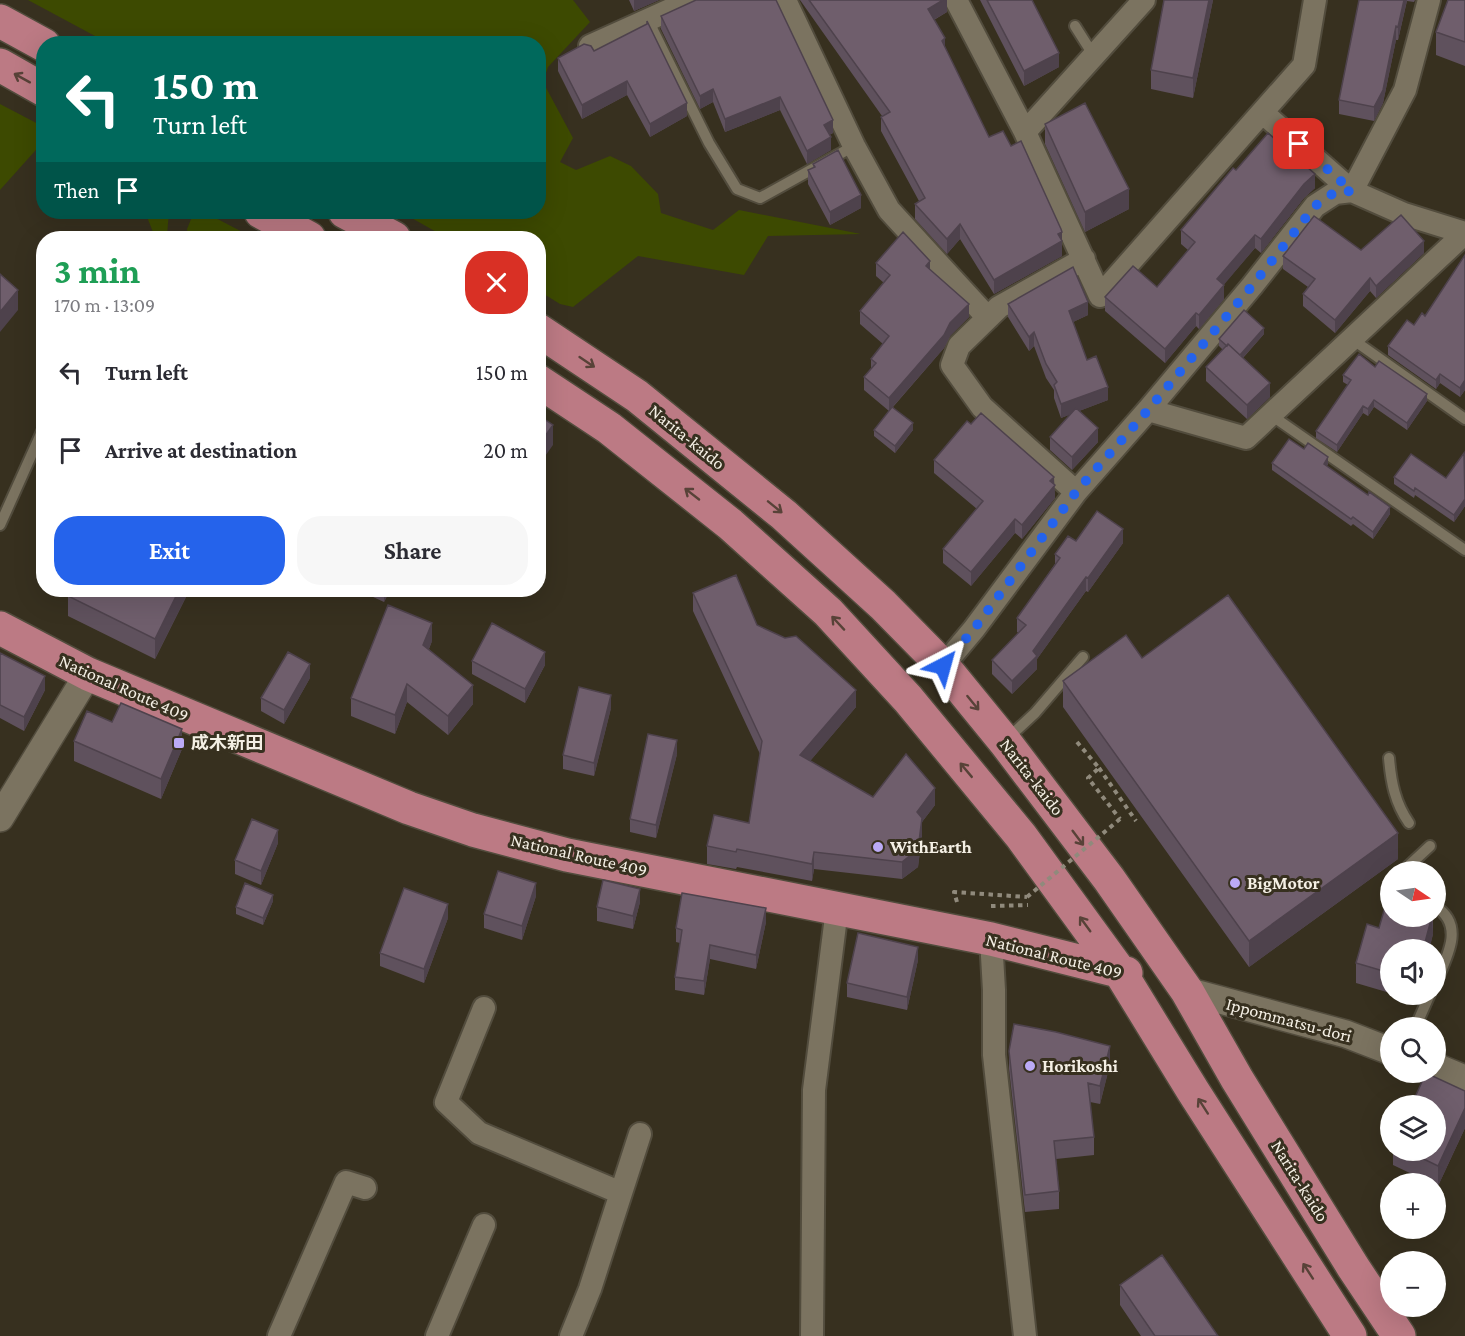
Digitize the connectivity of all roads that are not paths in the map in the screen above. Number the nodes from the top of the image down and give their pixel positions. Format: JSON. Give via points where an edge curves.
{"nodes":[{"id":1,"x":692,"y":0,"type":"edge"},
{"id":2,"x":785,"y":0,"type":"edge"},
{"id":3,"x":956,"y":0,"type":"edge"},
{"id":4,"x":1144,"y":0,"type":"edge"},
{"id":5,"x":1314,"y":0,"type":"edge"},
{"id":6,"x":1429,"y":0,"type":"edge"},
{"id":7,"x":648,"y":20,"type":"junction"},
{"id":8,"x":0,"y":21,"type":"edge"},
{"id":9,"x":1075,"y":26,"type":"dead end"},
{"id":10,"x":36,"y":41,"type":"edge"},
{"id":11,"x":590,"y":46,"type":"edge"},
{"id":12,"x":1094,"y":56,"type":"junction"},
{"id":13,"x":0,"y":65,"type":"edge"},
{"id":14,"x":36,"y":85,"type":"edge"},
{"id":15,"x":1263,"y":113,"type":"junction"},
{"id":16,"x":1025,"y":132,"type":"junction"},
{"id":17,"x":854,"y":146,"type":"junction"},
{"id":18,"x":1352,"y":191,"type":"junction"},
{"id":19,"x":274,"y":219,"type":"edge"},
{"id":20,"x":358,"y":219,"type":"edge"},
{"id":21,"x":296,"y":231,"type":"edge"},
{"id":22,"x":380,"y":231,"type":"edge"},
{"id":23,"x":1084,"y":259,"type":"junction"},
{"id":24,"x":988,"y":318,"type":"junction"},
{"id":25,"x":546,"y":335,"type":"edge"},
{"id":26,"x":1352,"y":339,"type":"junction"},
{"id":27,"x":546,"y":386,"type":"edge"},
{"id":28,"x":1148,"y":410,"type":"junction"},
{"id":29,"x":1271,"y":415,"type":"junction"},
{"id":30,"x":1465,"y":419,"type":"edge"},
{"id":31,"x":36,"y":445,"type":"edge"},
{"id":32,"x":1076,"y":492,"type":"junction"},
{"id":33,"x":0,"y":525,"type":"edge"},
{"id":34,"x":1465,"y":550,"type":"edge"},
{"id":35,"x":0,"y":628,"type":"edge"},
{"id":36,"x":1083,"y":657,"type":"dead end"},
{"id":37,"x":943,"y":666,"type":"junction"},
{"id":38,"x":88,"y":674,"type":"junction"},
{"id":39,"x":1005,"y":742,"type":"junction"},
{"id":40,"x":1389,"y":758,"type":"dead end"},
{"id":41,"x":0,"y":818,"type":"edge"},
{"id":42,"x":1408,"y":823,"type":"dead end"},
{"id":43,"x":1430,"y":846,"type":"dead end"},
{"id":44,"x":1414,"y":861,"type":"edge"},
{"id":45,"x":837,"y":909,"type":"junction"},
{"id":46,"x":1446,"y":916,"type":"edge"},
{"id":47,"x":991,"y":939,"type":"junction"},
{"id":48,"x":1446,"y":959,"type":"edge"},
{"id":49,"x":1120,"y":972,"type":"junction"},
{"id":50,"x":1187,"y":991,"type":"junction"},
{"id":51,"x":484,"y":1008,"type":"dead end"},
{"id":52,"x":1380,"y":1047,"type":"edge"},
{"id":53,"x":1446,"y":1071,"type":"edge"},
{"id":54,"x":1465,"y":1079,"type":"edge"},
{"id":55,"x":640,"y":1134,"type":"dead end"},
{"id":56,"x":365,"y":1188,"type":"dead end"},
{"id":57,"x":621,"y":1193,"type":"junction"},
{"id":58,"x":484,"y":1224,"type":"dead end"},
{"id":59,"x":279,"y":1336,"type":"edge"},
{"id":60,"x":437,"y":1336,"type":"edge"},
{"id":61,"x":571,"y":1336,"type":"edge"},
{"id":62,"x":812,"y":1336,"type":"edge"},
{"id":63,"x":1025,"y":1336,"type":"edge"},
{"id":64,"x":1350,"y":1336,"type":"edge"},
{"id":65,"x":1399,"y":1336,"type":"edge"}],
"edges":[{"from":1,"to":7,"type":"street"},
{"from":2,"to":17,"type":"street"},
{"from":3,"to":16,"type":"street"},
{"from":4,"to":12,"type":"street"},
{"from":5,"to":15,"type":"street","via":[[1304,65]]},
{"from":6,"to":18,"type":"street","via":[[1405,90]]},
{"from":7,"to":11,"type":"street"},
{"from":7,"to":17,"type":"lane","via":[[709,143],[737,189],[759,198]]},
{"from":8,"to":10,"type":"highway"},
{"from":9,"to":12,"type":"lane"},
{"from":12,"to":16,"type":"street"},
{"from":14,"to":13,"type":"highway","one_way":true},
{"from":15,"to":18,"type":"street"},
{"from":15,"to":23,"type":"street","via":[[1100,296]]},
{"from":16,"to":23,"type":"street"},
{"from":17,"to":24,"type":"street","via":[[889,210]]},
{"from":18,"to":26,"type":"street","via":[[1404,214],[1465,233]]},
{"from":18,"to":28,"type":"street","via":[[1335,192],[1315,206]]},
{"from":19,"to":21,"type":"highway"},
{"from":20,"to":22,"type":"highway"},
{"from":23,"to":24,"type":"street","via":[[999,307]]},
{"from":24,"to":32,"type":"street","via":[[959,346],[952,365],[982,407]]},
{"from":25,"to":37,"type":"highway","name":"Narita-kaido","one_way":true,"via":[[637,396],[784,515]]},
{"from":26,"to":29,"type":"street"},
{"from":26,"to":30,"type":"lane"},
{"from":49,"to":27,"type":"highway","one_way":true,"via":[[1021,836],[908,699],[828,612],[712,509],[609,428]]},
{"from":28,"to":29,"type":"street","via":[[1246,438]]},
{"from":28,"to":32,"type":"street"},
{"from":29,"to":34,"type":"lane"},
{"from":31,"to":33,"type":"lane"},
{"from":32,"to":37,"type":"street"},
{"from":35,"to":38,"type":"highway","name":"National Route 409"},
{"from":36,"to":39,"type":"lane"},
{"from":37,"to":39,"type":"highway","name":"Narita-kaido","one_way":true},
{"from":38,"to":41,"type":"street"},
{"from":38,"to":45,"type":"highway","name":"National Route 409","via":[[473,831],[567,855]]},
{"from":39,"to":50,"type":"highway","name":"Narita-kaido","one_way":true,"via":[[1109,879]]},
{"from":40,"to":42,"type":"lane","via":[[1399,810]]},
{"from":43,"to":44,"type":"lane"},
{"from":45,"to":47,"type":"highway","name":"National Route 409"},
{"from":45,"to":62,"type":"street","via":[[814,1090]]},
{"from":46,"to":48,"type":"lane","via":[[1454,928]]},
{"from":47,"to":49,"type":"highway","name":"National Route 409"},
{"from":47,"to":63,"type":"street","via":[[994,1055]]},
{"from":49,"to":50,"type":"highway","name":"National Route 409"},
{"from":64,"to":49,"type":"highway","one_way":true},
{"from":50,"to":52,"type":"street","name":"Ippommatsu-dori","via":[[1346,1034]]},
{"from":50,"to":65,"type":"highway","name":"Narita-kaido","via":[[1353,1267]]},
{"from":51,"to":57,"type":"street","via":[[446,1102],[479,1133]]},
{"from":53,"to":54,"type":"street"},
{"from":55,"to":57,"type":"street"},
{"from":56,"to":59,"type":"street","via":[[346,1182]]},
{"from":57,"to":61,"type":"street"},
{"from":58,"to":60,"type":"street"}]}
